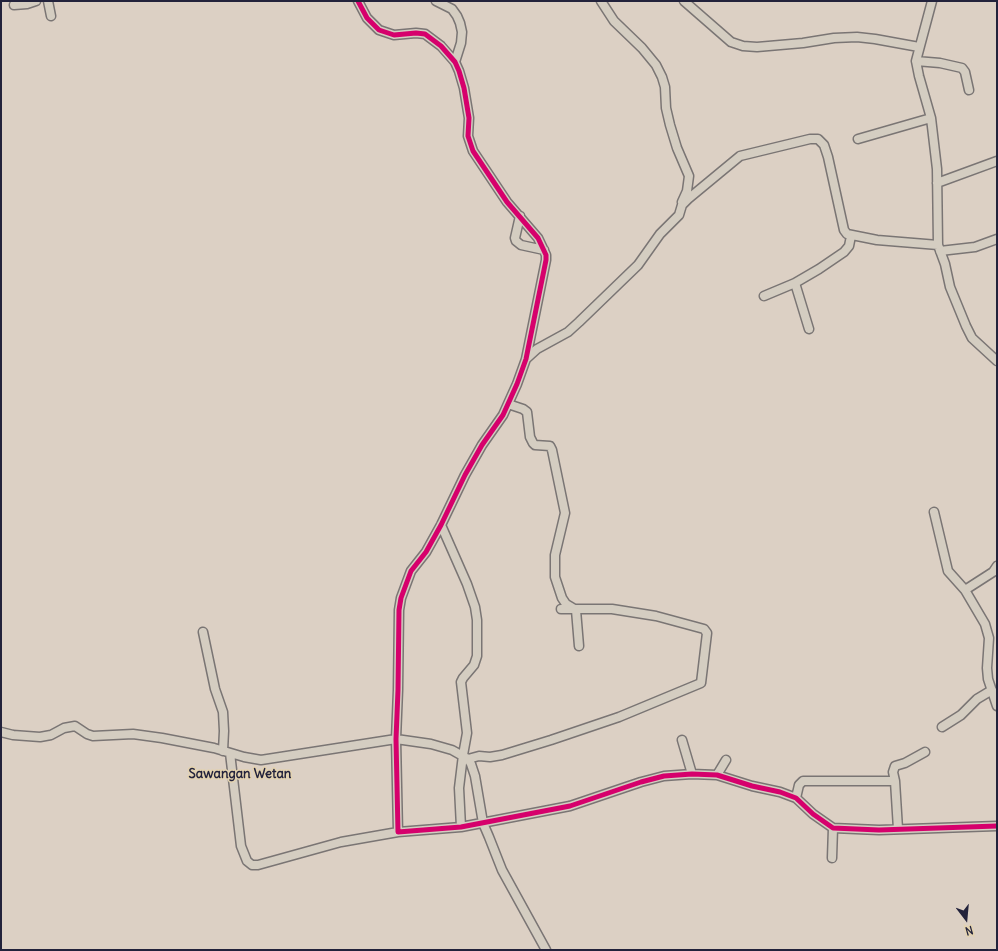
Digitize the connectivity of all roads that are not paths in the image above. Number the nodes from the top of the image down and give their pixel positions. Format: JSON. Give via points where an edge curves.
{"nodes":[{"id":1,"x":36,"y":1,"type":"edge"},
{"id":2,"x":48,"y":1,"type":"edge"},
{"id":3,"x":358,"y":1,"type":"edge"},
{"id":4,"x":436,"y":1,"type":"edge"},
{"id":5,"x":603,"y":1,"type":"edge"},
{"id":6,"x":684,"y":1,"type":"edge"},
{"id":7,"x":932,"y":1,"type":"edge"},
{"id":8,"x":14,"y":5,"type":"dead end"},
{"id":9,"x":51,"y":16,"type":"dead end"},
{"id":10,"x":919,"y":47,"type":"junction"},
{"id":11,"x":916,"y":61,"type":"junction"},
{"id":12,"x":455,"y":62,"type":"junction"},
{"id":13,"x":969,"y":90,"type":"dead end"},
{"id":14,"x":931,"y":118,"type":"junction"},
{"id":15,"x":858,"y":139,"type":"dead end"},
{"id":16,"x":997,"y":161,"type":"edge"},
{"id":17,"x":937,"y":183,"type":"junction"},
{"id":18,"x":682,"y":205,"type":"junction"},
{"id":19,"x":520,"y":216,"type":"junction"},
{"id":20,"x":851,"y":236,"type":"junction"},
{"id":21,"x":997,"y":239,"type":"edge"},
{"id":22,"x":939,"y":248,"type":"junction"},
{"id":23,"x":544,"y":250,"type":"junction"},
{"id":24,"x":795,"y":284,"type":"junction"},
{"id":25,"x":764,"y":296,"type":"dead end"},
{"id":26,"x":809,"y":329,"type":"dead end"},
{"id":27,"x":526,"y":359,"type":"junction"},
{"id":28,"x":997,"y":361,"type":"edge"},
{"id":29,"x":508,"y":404,"type":"junction"},
{"id":30,"x":934,"y":512,"type":"dead end"},
{"id":31,"x":441,"y":525,"type":"junction"},
{"id":32,"x":997,"y":566,"type":"edge"},
{"id":33,"x":965,"y":590,"type":"junction"},
{"id":34,"x":561,"y":608,"type":"dead end"},
{"id":35,"x":576,"y":610,"type":"junction"},
{"id":36,"x":203,"y":632,"type":"dead end"},
{"id":37,"x":579,"y":646,"type":"dead end"},
{"id":38,"x":992,"y":690,"type":"junction"},
{"id":39,"x":997,"y":706,"type":"edge"},
{"id":40,"x":942,"y":727,"type":"dead end"},
{"id":41,"x":1,"y":732,"type":"edge"},
{"id":42,"x":396,"y":739,"type":"junction"},
{"id":43,"x":682,"y":740,"type":"dead end"},
{"id":44,"x":227,"y":752,"type":"junction"},
{"id":45,"x":925,"y":752,"type":"dead end"},
{"id":46,"x":465,"y":757,"type":"junction"},
{"id":47,"x":726,"y":760,"type":"dead end"},
{"id":48,"x":692,"y":774,"type":"junction"},
{"id":49,"x":717,"y":775,"type":"junction"},
{"id":50,"x":895,"y":781,"type":"junction"},
{"id":51,"x":796,"y":798,"type":"junction"},
{"id":52,"x":483,"y":823,"type":"junction"},
{"id":53,"x":997,"y":823,"type":"edge"},
{"id":54,"x":461,"y":826,"type":"junction"},
{"id":55,"x":997,"y":826,"type":"edge"},
{"id":56,"x":833,"y":828,"type":"junction"},
{"id":57,"x":898,"y":829,"type":"junction"},
{"id":58,"x":398,"y":832,"type":"junction"},
{"id":59,"x":832,"y":858,"type":"dead end"},
{"id":60,"x":546,"y":950,"type":"edge"}],
"edges":[{"from":1,"to":8,"type":"street"},
{"from":2,"to":9,"type":"street"},
{"from":3,"to":12,"type":"street","via":[[371,24],[380,30],[394,35],[425,34],[441,46]]},
{"from":4,"to":12,"type":"street","via":[[452,9],[460,23],[461,43]]},
{"from":5,"to":18,"type":"street","via":[[614,21],[642,48],[662,77],[670,125],[689,176]]},
{"from":6,"to":10,"type":"street","via":[[731,42],[743,46],[857,37]]},
{"from":7,"to":10,"type":"street"},
{"from":10,"to":11,"type":"street"},
{"from":11,"to":13,"type":"street","via":[[962,68]]},
{"from":11,"to":14,"type":"street"},
{"from":12,"to":19,"type":"street","via":[[460,71],[466,100],[470,144],[507,202]]},
{"from":14,"to":15,"type":"street"},
{"from":14,"to":17,"type":"street"},
{"from":16,"to":17,"type":"street"},
{"from":17,"to":22,"type":"street"},
{"from":18,"to":20,"type":"street","via":[[740,156],[818,139],[824,145],[828,157],[844,230]]},
{"from":18,"to":27,"type":"street","via":[[679,215],[660,234],[638,265],[568,332],[537,349]]},
{"from":19,"to":23,"type":"street","via":[[538,238]]},
{"from":19,"to":23,"type":"street","via":[[516,241],[521,245]]},
{"from":20,"to":22,"type":"street"},
{"from":20,"to":24,"type":"street","via":[[849,246],[844,252]]},
{"from":21,"to":22,"type":"street","via":[[975,247]]},
{"from":22,"to":28,"type":"street","via":[[950,287],[972,338]]},
{"from":23,"to":27,"type":"street","via":[[546,260]]},
{"from":24,"to":25,"type":"street"},
{"from":24,"to":26,"type":"street"},
{"from":27,"to":29,"type":"street"},
{"from":29,"to":31,"type":"street","via":[[468,469]]},
{"from":29,"to":35,"type":"street","via":[[527,412],[533,443],[550,446],[552,450],[565,513],[555,555],[555,577],[562,598]]},
{"from":30,"to":33,"type":"street","via":[[948,571]]},
{"from":31,"to":42,"type":"street","via":[[411,572],[401,598]]},
{"from":31,"to":46,"type":"street","via":[[467,584],[477,620],[477,656],[461,682],[467,728]]},
{"from":32,"to":33,"type":"street","via":[[993,572]]},
{"from":33,"to":38,"type":"street","via":[[985,624],[989,638],[987,668]]},
{"from":34,"to":35,"type":"street"},
{"from":35,"to":37,"type":"street"},
{"from":35,"to":46,"type":"street","via":[[612,610],[656,616],[704,629],[707,633],[700,684],[619,717],[545,742],[502,755]]},
{"from":36,"to":44,"type":"street","via":[[215,689],[223,712]]},
{"from":38,"to":39,"type":"street"},
{"from":38,"to":40,"type":"street"},
{"from":41,"to":44,"type":"street","via":[[40,738],[76,726],[93,736],[133,734],[178,740]]},
{"from":42,"to":44,"type":"street","via":[[260,760]]},
{"from":42,"to":46,"type":"street","via":[[437,745]]},
{"from":42,"to":58,"type":"street"},
{"from":43,"to":48,"type":"street"},
{"from":44,"to":58,"type":"street","via":[[239,832],[244,854],[252,865],[341,842]]},
{"from":45,"to":50,"type":"street","via":[[895,766],[892,772]]},
{"from":46,"to":52,"type":"street","via":[[475,776]]},
{"from":46,"to":54,"type":"street","via":[[459,788]]},
{"from":47,"to":49,"type":"street"},
{"from":48,"to":49,"type":"street"},
{"from":48,"to":52,"type":"street","via":[[664,776],[570,806]]},
{"from":49,"to":51,"type":"street"},
{"from":50,"to":51,"type":"street","via":[[803,782],[799,785]]},
{"from":50,"to":57,"type":"street"},
{"from":51,"to":56,"type":"street"},
{"from":52,"to":54,"type":"street"},
{"from":52,"to":60,"type":"street","via":[[502,870]]},
{"from":53,"to":55,"type":"street"},
{"from":54,"to":58,"type":"street"},
{"from":55,"to":57,"type":"street"},
{"from":56,"to":57,"type":"street"},
{"from":56,"to":59,"type":"street"}]}
